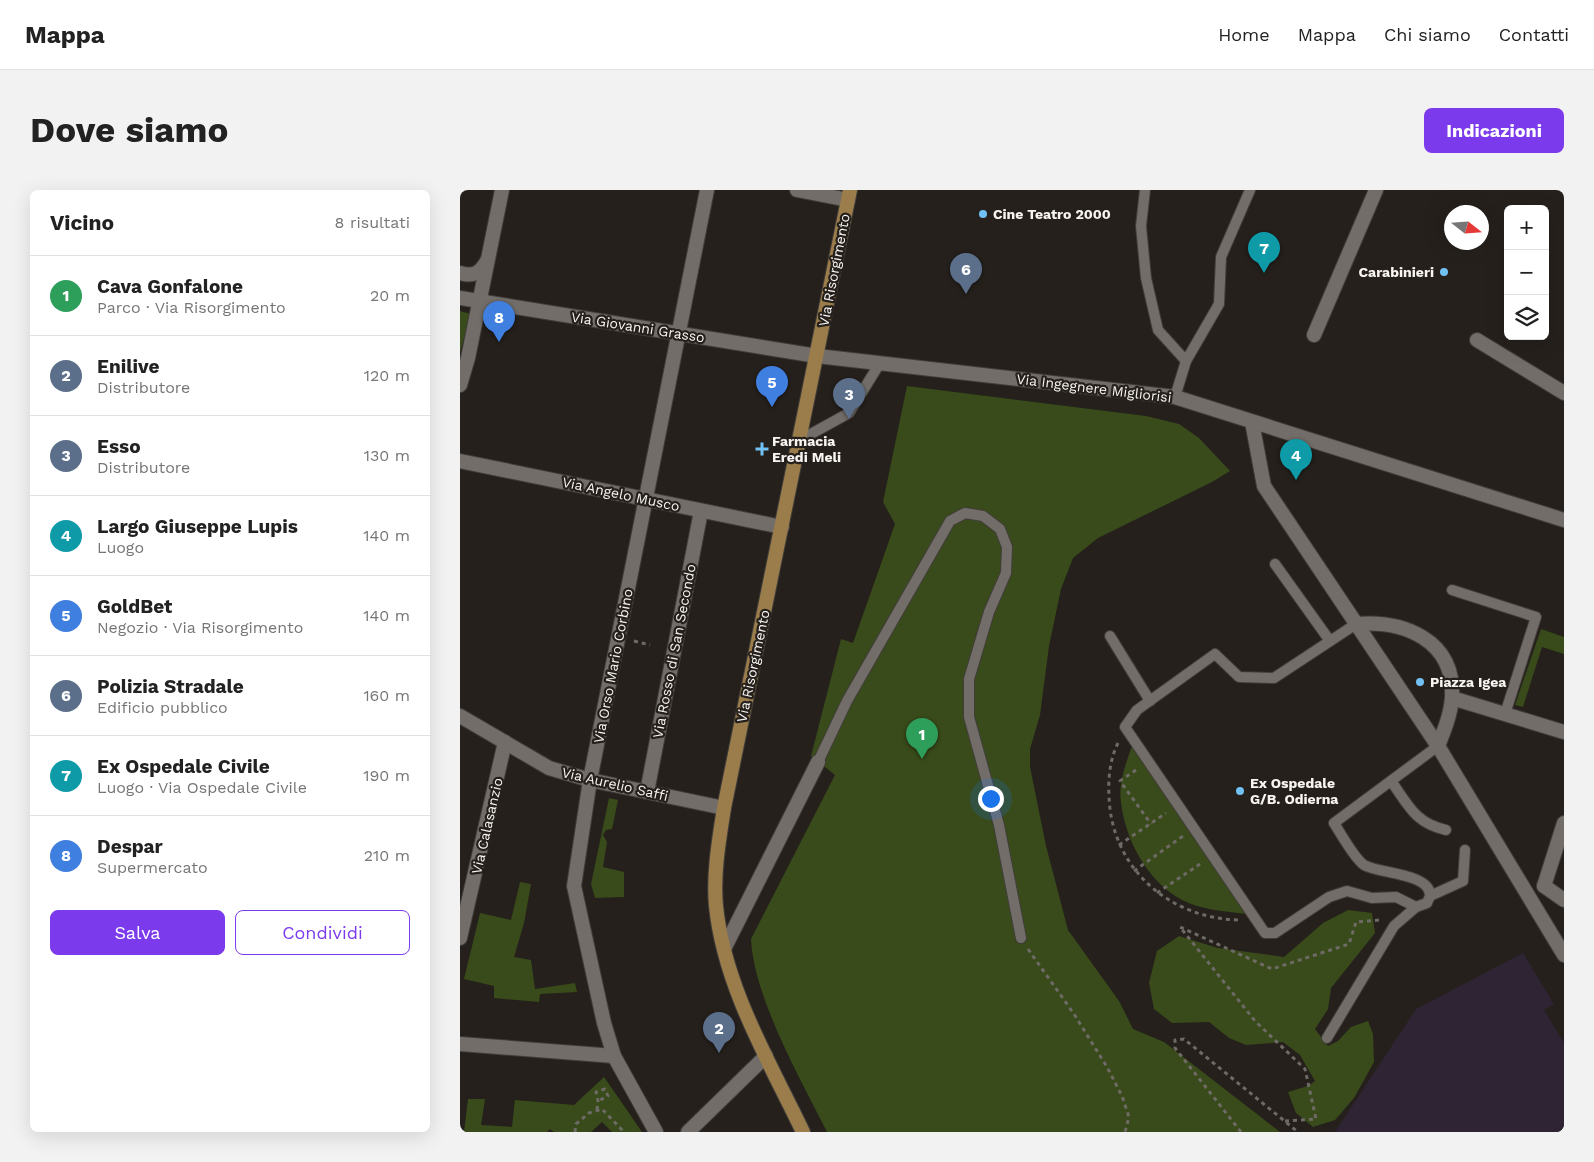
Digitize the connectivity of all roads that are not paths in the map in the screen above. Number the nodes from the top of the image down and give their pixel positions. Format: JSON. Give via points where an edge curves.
{"nodes":[{"id":1,"x":502,"y":190,"type":"edge"},
{"id":2,"x":707,"y":190,"type":"edge"},
{"id":3,"x":797,"y":190,"type":"edge"},
{"id":4,"x":1145,"y":190,"type":"edge"},
{"id":5,"x":1250,"y":190,"type":"edge"},
{"id":6,"x":1376,"y":190,"type":"edge"},
{"id":7,"x":849,"y":195,"type":"edge"},
{"id":8,"x":488,"y":259,"type":"junction"},
{"id":9,"x":460,"y":273,"type":"edge"},
{"id":10,"x":460,"y":298,"type":"edge"},
{"id":11,"x":480,"y":301,"type":"junction"},
{"id":12,"x":679,"y":334,"type":"junction"},
{"id":13,"x":1314,"y":335,"type":"dead end"},
{"id":14,"x":1477,"y":340,"type":"dead end"},
{"id":15,"x":817,"y":356,"type":"junction"},
{"id":16,"x":1186,"y":361,"type":"junction"},
{"id":17,"x":880,"y":363,"type":"junction"},
{"id":18,"x":460,"y":385,"type":"edge"},
{"id":19,"x":1564,"y":393,"type":"edge"},
{"id":20,"x":1175,"y":397,"type":"junction"},
{"id":21,"x":1252,"y":422,"type":"junction"},
{"id":22,"x":800,"y":440,"type":"junction"},
{"id":23,"x":460,"y":461,"type":"edge"},
{"id":24,"x":646,"y":499,"type":"junction"},
{"id":25,"x":701,"y":511,"type":"junction"},
{"id":26,"x":1564,"y":520,"type":"edge"},
{"id":27,"x":782,"y":527,"type":"junction"},
{"id":28,"x":1275,"y":564,"type":"dead end"},
{"id":29,"x":1452,"y":590,"type":"dead end"},
{"id":30,"x":1356,"y":624,"type":"junction"},
{"id":31,"x":1110,"y":636,"type":"dead end"},
{"id":32,"x":1330,"y":641,"type":"junction"},
{"id":33,"x":1452,"y":698,"type":"junction"},
{"id":34,"x":1150,"y":701,"type":"junction"},
{"id":35,"x":1505,"y":714,"type":"junction"},
{"id":36,"x":460,"y":716,"type":"edge"},
{"id":37,"x":1564,"y":732,"type":"edge"},
{"id":38,"x":505,"y":742,"type":"junction"},
{"id":39,"x":1441,"y":751,"type":"junction"},
{"id":40,"x":818,"y":762,"type":"joint"},
{"id":41,"x":590,"y":780,"type":"junction"},
{"id":42,"x":1391,"y":781,"type":"junction"},
{"id":43,"x":647,"y":792,"type":"junction"},
{"id":44,"x":724,"y":808,"type":"junction"},
{"id":45,"x":1564,"y":823,"type":"edge"},
{"id":46,"x":1446,"y":830,"type":"dead end"},
{"id":47,"x":1465,"y":850,"type":"dead end"},
{"id":48,"x":1544,"y":886,"type":"junction"},
{"id":49,"x":1528,"y":895,"type":"junction"},
{"id":50,"x":1430,"y":896,"type":"junction"},
{"id":51,"x":1564,"y":900,"type":"edge"},
{"id":52,"x":1416,"y":906,"type":"junction"},
{"id":53,"x":460,"y":938,"type":"edge"},
{"id":54,"x":1021,"y":938,"type":"road end"},
{"id":55,"x":724,"y":949,"type":"junction"},
{"id":56,"x":1564,"y":955,"type":"edge"},
{"id":57,"x":1327,"y":1038,"type":"dead end"},
{"id":58,"x":460,"y":1044,"type":"edge"},
{"id":59,"x":614,"y":1056,"type":"junction"},
{"id":60,"x":766,"y":1056,"type":"junction"},
{"id":61,"x":656,"y":1132,"type":"edge"},
{"id":62,"x":688,"y":1132,"type":"edge"},
{"id":63,"x":803,"y":1132,"type":"edge"}],
"edges":[{"from":1,"to":8,"type":"street"},
{"from":2,"to":12,"type":"street","name":"Via Orso Mario Corbino"},
{"from":3,"to":7,"type":"street"},
{"from":4,"to":16,"type":"lane","via":[[1141,226],[1146,278],[1158,330]]},
{"from":5,"to":16,"type":"lane","via":[[1221,256],[1219,304]]},
{"from":6,"to":13,"type":"street"},
{"from":7,"to":15,"type":"main road","name":"Via Risorgimento"},
{"from":8,"to":9,"type":"street","via":[[481,271],[474,275]]},
{"from":8,"to":11,"type":"street"},
{"from":10,"to":11,"type":"street","name":"Via Giovanni Grasso"},
{"from":11,"to":12,"type":"street","name":"Via Giovanni Grasso"},
{"from":11,"to":18,"type":"street"},
{"from":12,"to":15,"type":"street","name":"Via Giovanni Grasso"},
{"from":12,"to":24,"type":"street","name":"Via Orso Mario Corbino"},
{"from":14,"to":19,"type":"street"},
{"from":15,"to":17,"type":"street","name":"Via Ingegnere Migliorisi"},
{"from":15,"to":22,"type":"main road","name":"Via Risorgimento"},
{"from":16,"to":20,"type":"lane"},
{"from":17,"to":20,"type":"street","name":"Via Ingegnere Migliorisi"},
{"from":17,"to":22,"type":"lane","via":[[849,413]]},
{"from":20,"to":21,"type":"street","name":"Via Ingegnere Migliorisi"},
{"from":21,"to":26,"type":"street","name":"Via Ingegnere Migliorisi"},
{"from":21,"to":30,"type":"street","via":[[1264,486]]},
{"from":22,"to":27,"type":"main road","name":"Via Risorgimento"},
{"from":23,"to":24,"type":"street","name":"Via Angelo Musco"},
{"from":24,"to":25,"type":"street","name":"Via Angelo Musco"},
{"from":24,"to":41,"type":"street","name":"Via Orso Mario Corbino"},
{"from":25,"to":27,"type":"street","name":"Via Angelo Musco"},
{"from":25,"to":43,"type":"street","name":"Via Rosso di San Secondo"},
{"from":27,"to":44,"type":"main road","name":"Via Risorgimento"},
{"from":28,"to":32,"type":"lane"},
{"from":29,"to":35,"type":"lane","via":[[1536,617]]},
{"from":30,"to":32,"type":"lane"},
{"from":30,"to":33,"type":"street","via":[[1396,625],[1416,632],[1432,644],[1448,669]]},
{"from":30,"to":39,"type":"street"},
{"from":31,"to":34,"type":"lane"},
{"from":32,"to":34,"type":"lane","via":[[1274,678],[1239,677],[1215,654]]},
{"from":33,"to":35,"type":"street"},
{"from":33,"to":39,"type":"street"},
{"from":34,"to":52,"type":"lane","via":[[1137,710],[1125,726],[1265,933],[1275,933],[1329,897],[1347,891],[1372,898],[1396,897]]},
{"from":35,"to":37,"type":"street"},
{"from":36,"to":38,"type":"street","name":"Via Aurelio Saffi"},
{"from":38,"to":41,"type":"street","name":"Via Aurelio Saffi","via":[[549,768]]},
{"from":38,"to":53,"type":"street","name":"Via Calasanzio"},
{"from":39,"to":42,"type":"lane"},
{"from":39,"to":49,"type":"street"},
{"from":40,"to":54,"type":"lane","via":[[846,701],[950,521],[965,513],[982,516],[1000,529],[1007,547],[1006,573],[989,612],[969,679],[969,716],[999,825]]},
{"from":40,"to":55,"type":"street"},
{"from":41,"to":43,"type":"street","name":"Via Aurelio Saffi"},
{"from":41,"to":59,"type":"street","name":"Via Orso Mario Corbino","via":[[574,886]]},
{"from":42,"to":46,"type":"lane","via":[[1428,826]]},
{"from":42,"to":50,"type":"lane","via":[[1334,823],[1362,863],[1374,870],[1425,883],[1430,889]]},
{"from":43,"to":44,"type":"street","name":"Via Aurelio Saffi"},
{"from":44,"to":55,"type":"main road","name":"Via Risorgimento","via":[[717,850],[716,906]]},
{"from":45,"to":48,"type":"street"},
{"from":47,"to":50,"type":"lane","via":[[1463,881]]},
{"from":48,"to":49,"type":"street"},
{"from":48,"to":51,"type":"street"},
{"from":49,"to":56,"type":"street"},
{"from":50,"to":52,"type":"lane","via":[[1427,903]]},
{"from":52,"to":57,"type":"lane","via":[[1394,926]]},
{"from":55,"to":60,"type":"main road","name":"Via Risorgimento","via":[[738,992]]},
{"from":58,"to":59,"type":"street"},
{"from":59,"to":61,"type":"street","name":"Via Orso Mario Corbino"},
{"from":60,"to":62,"type":"street"},
{"from":60,"to":63,"type":"main road","name":"Via Risorgimento"}]}
